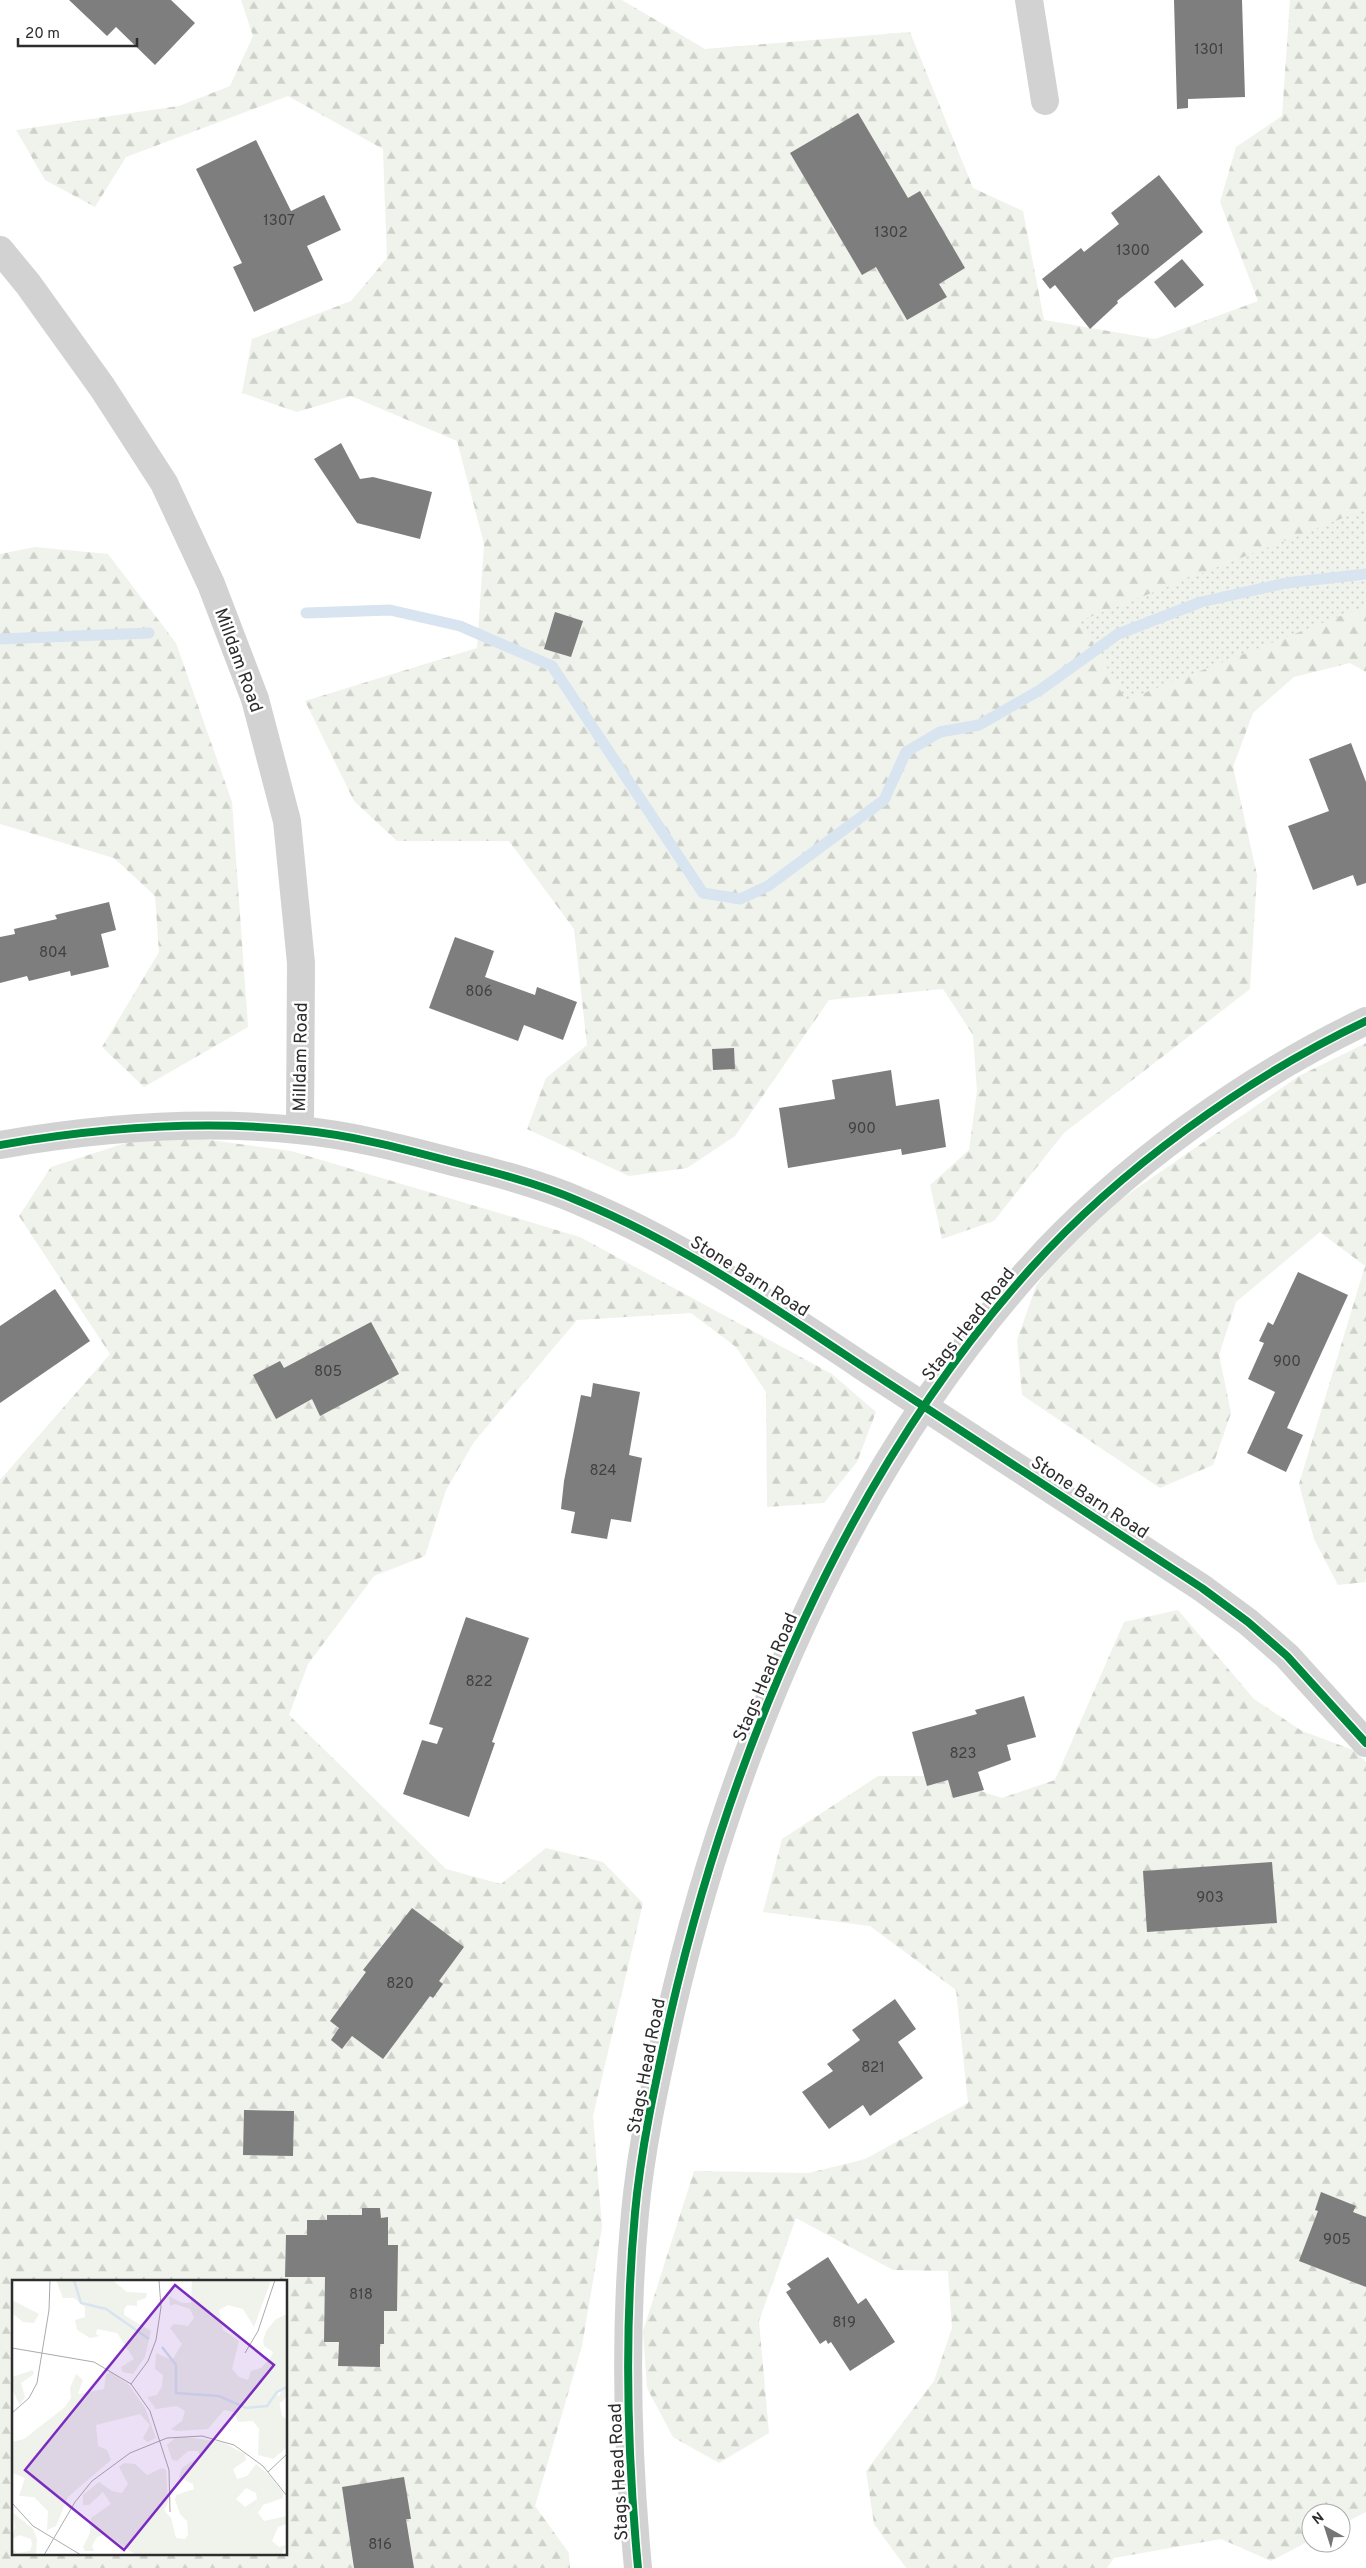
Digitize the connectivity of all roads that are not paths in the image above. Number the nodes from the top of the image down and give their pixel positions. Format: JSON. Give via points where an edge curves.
{"nodes":[{"id":1,"x":1030,"y":0,"type":"edge"},
{"id":2,"x":1045,"y":101,"type":"dead end"},
{"id":3,"x":0,"y":250,"type":"edge"},
{"id":4,"x":1366,"y":1021,"type":"edge"},
{"id":5,"x":300,"y":1130,"type":"junction"},
{"id":6,"x":0,"y":1145,"type":"edge"},
{"id":7,"x":923,"y":1405,"type":"junction"},
{"id":8,"x":1366,"y":1743,"type":"edge"},
{"id":9,"x":638,"y":2568,"type":"edge"}],
"edges":[{"from":1,"to":2,"type":"street"},
{"from":3,"to":5,"type":"street","name":"Milldam Road","via":[[102,387],[164,483],[211,584],[255,699],[287,821],[301,963]]},
{"from":4,"to":7,"type":"street","name":"Stags Head Road","via":[[1250,1087],[1137,1168],[1082,1216],[1031,1268],[974,1335]]},
{"from":5,"to":6,"type":"street","name":"Stone Barn Road","via":[[171,1127],[101,1131]]},
{"from":5,"to":7,"type":"street","name":"Stone Barn Road","via":[[447,1160],[579,1200],[638,1227],[699,1261]]},
{"from":7,"to":8,"type":"street","name":"Stone Barn Road","via":[[1202,1588],[1248,1622],[1287,1656]]},
{"from":7,"to":9,"type":"street","name":"Stags Head Road","via":[[864,1504],[798,1633],[728,1809],[683,1959],[663,2048],[635,2211],[628,2340],[632,2503]]}]}
